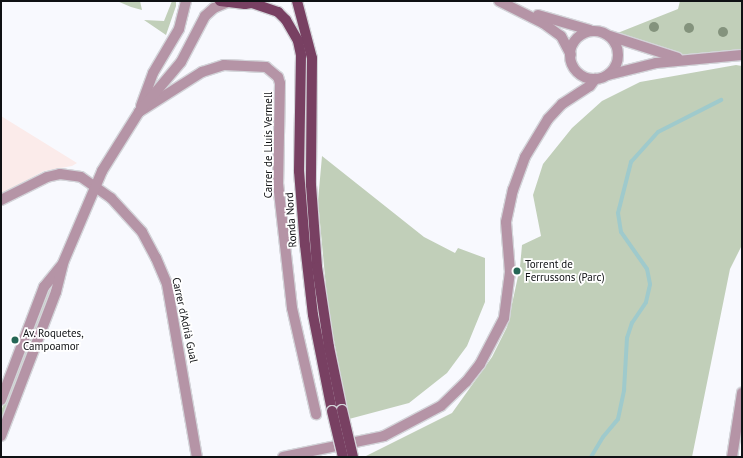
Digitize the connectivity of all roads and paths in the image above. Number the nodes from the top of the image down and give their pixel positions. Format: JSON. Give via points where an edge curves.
{"nodes":[{"id":1,"x":186,"y":1,"type":"edge"},
{"id":2,"x":297,"y":1,"type":"edge"},
{"id":3,"x":499,"y":1,"type":"edge"},
{"id":4,"x":223,"y":2,"type":"edge"},
{"id":5,"x":256,"y":2,"type":"edge"},
{"id":6,"x":514,"y":9,"type":"junction"},
{"id":7,"x":590,"y":30,"type":"junction"},
{"id":8,"x":610,"y":36,"type":"junction"},
{"id":9,"x":570,"y":55,"type":"junction"},
{"id":10,"x":742,"y":56,"type":"edge"},
{"id":11,"x":690,"y":60,"type":"junction"},
{"id":12,"x":608,"y":75,"type":"junction"},
{"id":13,"x":595,"y":79,"type":"junction"},
{"id":14,"x":139,"y":112,"type":"junction"},
{"id":15,"x":95,"y":187,"type":"junction"},
{"id":16,"x":1,"y":200,"type":"edge"},
{"id":17,"x":63,"y":263,"type":"junction"},
{"id":18,"x":742,"y":393,"type":"edge"},
{"id":19,"x":1,"y":400,"type":"edge"},
{"id":20,"x":337,"y":411,"type":"junction"},
{"id":21,"x":316,"y":414,"type":"dead end"},
{"id":22,"x":1,"y":436,"type":"edge"},
{"id":23,"x":197,"y":457,"type":"edge"},
{"id":24,"x":283,"y":457,"type":"edge"},
{"id":25,"x":343,"y":457,"type":"edge"},
{"id":26,"x":353,"y":457,"type":"edge"},
{"id":27,"x":732,"y":457,"type":"edge"}],
"edges":[{"from":1,"to":14,"type":"street","via":[[179,29],[153,73]]},
{"from":2,"to":20,"type":"main road","name":"Ronda Nord","via":[[312,58],[311,185],[317,267]]},
{"from":3,"to":6,"type":"street"},
{"from":4,"to":5,"type":"main road","name":"Ronda Nord"},
{"from":4,"to":14,"type":"street","via":[[205,16],[180,62]]},
{"from":5,"to":20,"type":"main road","name":"Ronda Nord","via":[[278,12],[286,20],[298,41],[301,55],[299,171],[305,245],[313,315]]},
{"from":6,"to":7,"type":"street"},
{"from":6,"to":9,"type":"street","via":[[543,23],[561,36]]},
{"from":7,"to":8,"type":"street"},
{"from":7,"to":9,"type":"street","via":[[574,40]]},
{"from":8,"to":11,"type":"street","via":[[663,55]]},
{"from":8,"to":12,"type":"street","via":[[619,55],[617,64]]},
{"from":9,"to":13,"type":"street","via":[[573,66],[580,75]]},
{"from":10,"to":11,"type":"street"},
{"from":11,"to":12,"type":"street","via":[[656,63]]},
{"from":12,"to":13,"type":"street"},
{"from":13,"to":24,"type":"street","via":[[590,86],[562,104],[548,119],[525,157],[513,190],[506,222],[510,272],[504,318],[480,364],[466,382],[441,406],[384,436]]},
{"from":14,"to":15,"type":"street","via":[[102,171]]},
{"from":14,"to":21,"type":"street","name":"Carrer de Lluís Vermell","via":[[202,72],[224,65],[266,67],[278,77],[278,184],[291,300]]},
{"from":15,"to":16,"type":"street","name":"Carrer d'Adrià Gual","via":[[81,177],[60,174],[47,177]]},
{"from":15,"to":17,"type":"street"},
{"from":15,"to":23,"type":"street","name":"Carrer d'Adrià Gual","via":[[110,198],[142,232],[167,284]]},
{"from":17,"to":19,"type":"street","via":[[44,287]]},
{"from":17,"to":22,"type":"street","via":[[56,292]]},
{"from":18,"to":27,"type":"street"},
{"from":20,"to":25,"type":"main road","name":"Ronda Nord","bridge":true},
{"from":20,"to":26,"type":"main road","name":"Ronda Nord","bridge":true}]}
